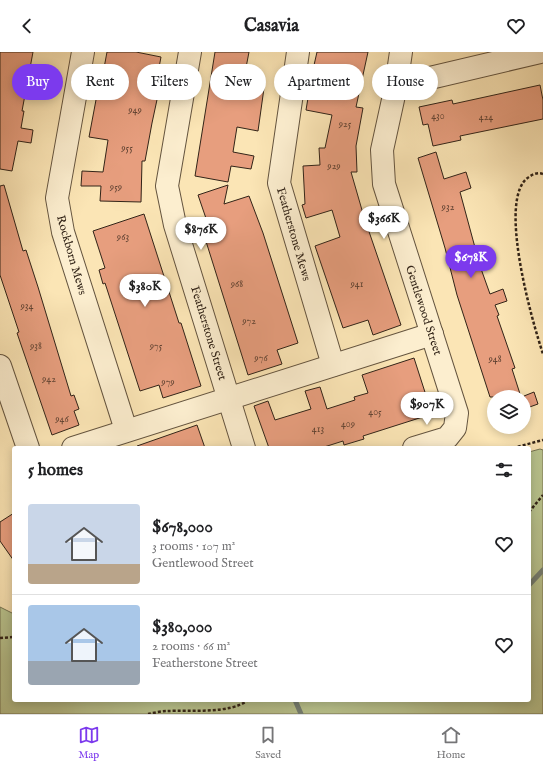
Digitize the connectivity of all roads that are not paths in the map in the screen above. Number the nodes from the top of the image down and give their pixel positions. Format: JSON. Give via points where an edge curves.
{"nodes":[{"id":1,"x":83,"y":52,"type":"edge"},
{"id":2,"x":190,"y":52,"type":"edge"},
{"id":3,"x":298,"y":52,"type":"edge"},
{"id":4,"x":401,"y":52,"type":"edge"},
{"id":5,"x":540,"y":52,"type":"edge"},
{"id":6,"x":399,"y":64,"type":"edge"},
{"id":7,"x":438,"y":76,"type":"edge"},
{"id":8,"x":393,"y":100,"type":"edge"},
{"id":9,"x":432,"y":334,"type":"junction"},
{"id":10,"x":333,"y":365,"type":"junction"},
{"id":11,"x":0,"y":366,"type":"edge"},
{"id":12,"x":228,"y":399,"type":"junction"},
{"id":13,"x":126,"y":430,"type":"junction"},
{"id":14,"x":27,"y":446,"type":"edge"},
{"id":15,"x":79,"y":446,"type":"edge"},
{"id":16,"x":243,"y":446,"type":"edge"},
{"id":17,"x":421,"y":446,"type":"edge"}],
"edges":[{"from":1,"to":13,"type":"street","name":"Rockborn Mews","via":[[57,198],[63,232]]},
{"from":2,"to":12,"type":"street","name":"Featherstone Street","via":[[167,186],[175,225]]},
{"from":3,"to":10,"type":"street","name":"Featherstone Mews","via":[[279,183]]},
{"from":4,"to":6,"type":"street","name":"Gentlewood Street"},
{"from":5,"to":7,"type":"street"},
{"from":8,"to":9,"type":"street","name":"Gentlewood Street","via":[[382,150],[384,184]]},
{"from":9,"to":10,"type":"street"},
{"from":9,"to":17,"type":"street","name":"Gentlewood Street","via":[[457,413],[456,428],[447,438]]},
{"from":10,"to":12,"type":"street"},
{"from":11,"to":14,"type":"street"},
{"from":12,"to":13,"type":"street"},
{"from":12,"to":16,"type":"street","name":"Featherstone Street"},
{"from":13,"to":15,"type":"street"}]}
